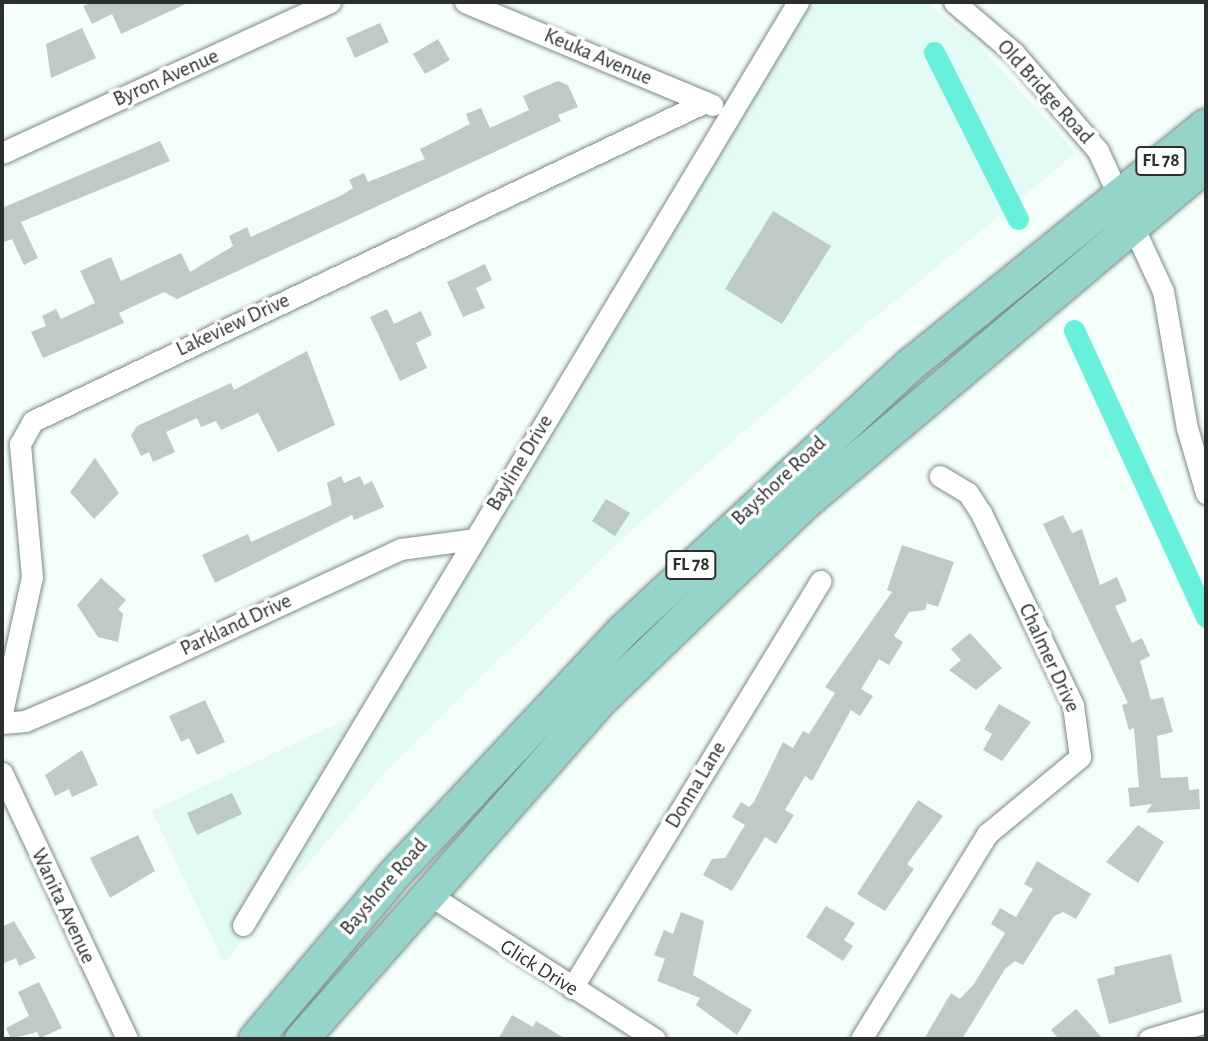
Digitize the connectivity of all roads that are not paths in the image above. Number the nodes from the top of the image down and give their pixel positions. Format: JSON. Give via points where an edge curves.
{"nodes":[{"id":1,"x":330,"y":2,"type":"edge"},
{"id":2,"x":465,"y":2,"type":"edge"},
{"id":3,"x":798,"y":2,"type":"edge"},
{"id":4,"x":954,"y":2,"type":"edge"},
{"id":5,"x":705,"y":103,"type":"junction"},
{"id":6,"x":730,"y":112,"type":"junction"},
{"id":7,"x":1206,"y":125,"type":"edge"},
{"id":8,"x":2,"y":153,"type":"edge"},
{"id":9,"x":1206,"y":164,"type":"edge"},
{"id":10,"x":1124,"y":211,"type":"junction"},
{"id":11,"x":940,"y":476,"type":"dead end"},
{"id":12,"x":1206,"y":494,"type":"edge"},
{"id":13,"x":474,"y":539,"type":"junction"},
{"id":14,"x":820,"y":581,"type":"dead end"},
{"id":15,"x":2,"y":713,"type":"edge"},
{"id":16,"x":2,"y":723,"type":"edge"},
{"id":17,"x":2,"y":772,"type":"edge"},
{"id":18,"x":425,"y":892,"type":"junction"},
{"id":19,"x":243,"y":925,"type":"dead end"},
{"id":20,"x":572,"y":988,"type":"junction"},
{"id":21,"x":1206,"y":1022,"type":"edge"},
{"id":22,"x":127,"y":1039,"type":"edge"},
{"id":23,"x":255,"y":1039,"type":"edge"},
{"id":24,"x":302,"y":1039,"type":"edge"},
{"id":25,"x":655,"y":1039,"type":"edge"},
{"id":26,"x":860,"y":1039,"type":"edge"},
{"id":27,"x":1149,"y":1039,"type":"edge"}],
"edges":[{"from":1,"to":8,"type":"street","name":"Byron Avenue"},
{"from":2,"to":5,"type":"street","name":"Keuka Avenue"},
{"from":3,"to":6,"type":"street","name":"Bayline Drive"},
{"from":4,"to":10,"type":"street","name":"Old Bridge Road","via":[[1057,102],[1098,151]]},
{"from":5,"to":6,"type":"street","name":"Keuka Avenue"},
{"from":5,"to":15,"type":"street","name":"Lakeview Drive","via":[[33,421],[20,444],[32,577]]},
{"from":6,"to":13,"type":"street","name":"Bayline Drive"},
{"from":7,"to":10,"type":"main road","name":"Bayshore Road","number":"FL 78"},
{"from":9,"to":10,"type":"main road","name":"Bayshore Road","number":"FL 78"},
{"from":10,"to":12,"type":"street","name":"Old Bridge Road","via":[[1163,290],[1187,428]]},
{"from":10,"to":18,"type":"main road","name":"Bayshore Road","number":"FL 78","via":[[804,503],[603,697]]},
{"from":10,"to":23,"type":"main road","name":"Bayshore Road","number":"FL 78","via":[[814,448],[623,630],[393,875]]},
{"from":11,"to":26,"type":"street","name":"Chalmer Drive","via":[[968,493],[981,513],[1073,705],[1080,757],[987,834]]},
{"from":13,"to":16,"type":"street","name":"Parkland Drive","via":[[401,550],[74,700],[25,721]]},
{"from":13,"to":19,"type":"street","name":"Bayline Drive"},
{"from":14,"to":20,"type":"street","name":"Donna Lane"},
{"from":17,"to":22,"type":"street","name":"Wanita Avenue"},
{"from":18,"to":20,"type":"street","name":"Glick Drive"},
{"from":18,"to":24,"type":"main road","name":"Bayshore Road","number":"FL 78"},
{"from":20,"to":25,"type":"street","name":"Glick Drive"},
{"from":21,"to":27,"type":"street"}]}
